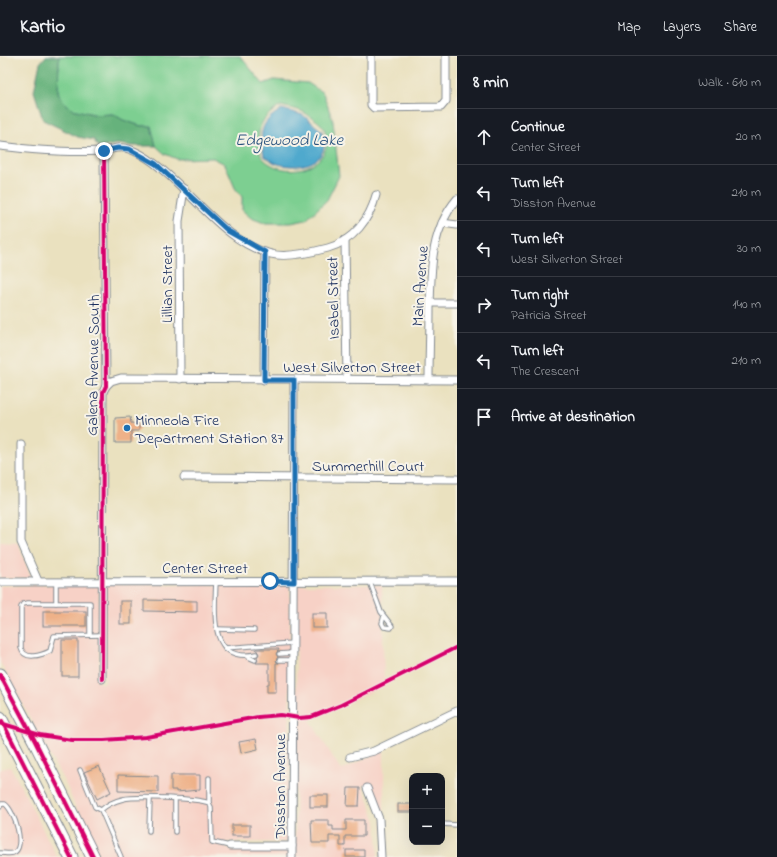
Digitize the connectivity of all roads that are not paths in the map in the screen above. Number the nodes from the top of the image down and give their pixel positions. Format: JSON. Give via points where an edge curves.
{"nodes":[{"id":1,"x":371,"y":56,"type":"edge"},
{"id":2,"x":446,"y":56,"type":"edge"},
{"id":3,"x":0,"y":146,"type":"edge"},
{"id":4,"x":104,"y":151,"type":"junction"},
{"id":5,"x":184,"y":189,"type":"junction"},
{"id":6,"x":376,"y":195,"type":"dead end"},
{"id":7,"x":457,"y":199,"type":"edge"},
{"id":8,"x":442,"y":223,"type":"junction"},
{"id":9,"x":457,"y":225,"type":"edge"},
{"id":10,"x":345,"y":240,"type":"junction"},
{"id":11,"x":265,"y":252,"type":"junction"},
{"id":12,"x":430,"y":303,"type":"junction"},
{"id":13,"x":457,"y":303,"type":"edge"},
{"id":14,"x":180,"y":379,"type":"junction"},
{"id":15,"x":264,"y":380,"type":"junction"},
{"id":16,"x":294,"y":380,"type":"junction"},
{"id":17,"x":347,"y":380,"type":"junction"},
{"id":18,"x":429,"y":380,"type":"junction"},
{"id":19,"x":457,"y":380,"type":"edge"},
{"id":20,"x":106,"y":386,"type":"junction"},
{"id":21,"x":21,"y":444,"type":"dead end"},
{"id":22,"x":184,"y":478,"type":"dead end"},
{"id":23,"x":293,"y":478,"type":"junction"},
{"id":24,"x":457,"y":479,"type":"edge"},
{"id":25,"x":102,"y":580,"type":"junction"},
{"id":26,"x":38,"y":581,"type":"junction"},
{"id":27,"x":56,"y":581,"type":"junction"},
{"id":28,"x":216,"y":581,"type":"junction"},
{"id":29,"x":457,"y":581,"type":"edge"},
{"id":30,"x":0,"y":582,"type":"edge"},
{"id":31,"x":294,"y":582,"type":"junction"},
{"id":32,"x":370,"y":582,"type":"junction"},
{"id":33,"x":56,"y":603,"type":"junction"},
{"id":34,"x":384,"y":616,"type":"dead end"},
{"id":35,"x":216,"y":629,"type":"junction"},
{"id":36,"x":254,"y":630,"type":"dead end"},
{"id":37,"x":90,"y":635,"type":"junction"},
{"id":38,"x":102,"y":635,"type":"junction"},
{"id":39,"x":293,"y":643,"type":"junction"},
{"id":40,"x":225,"y":648,"type":"junction"},
{"id":41,"x":256,"y":654,"type":"dead end"},
{"id":42,"x":279,"y":654,"type":"dead end"},
{"id":43,"x":247,"y":656,"type":"junction"},
{"id":44,"x":293,"y":657,"type":"junction"},
{"id":45,"x":255,"y":660,"type":"dead end"},
{"id":46,"x":279,"y":660,"type":"dead end"},
{"id":47,"x":0,"y":675,"type":"edge"},
{"id":48,"x":102,"y":680,"type":"dead end"},
{"id":49,"x":457,"y":710,"type":"edge"},
{"id":50,"x":0,"y":718,"type":"edge"},
{"id":51,"x":350,"y":757,"type":"dead end"},
{"id":52,"x":80,"y":770,"type":"dead end"},
{"id":53,"x":209,"y":778,"type":"dead end"},
{"id":54,"x":367,"y":788,"type":"dead end"},
{"id":55,"x":150,"y":799,"type":"junction"},
{"id":56,"x":176,"y":799,"type":"junction"},
{"id":57,"x":209,"y":802,"type":"junction"},
{"id":58,"x":0,"y":807,"type":"edge"},
{"id":59,"x":101,"y":810,"type":"junction"},
{"id":60,"x":445,"y":824,"type":"edge"},
{"id":61,"x":457,"y":825,"type":"edge"},
{"id":62,"x":149,"y":831,"type":"dead end"},
{"id":63,"x":175,"y":832,"type":"dead end"},
{"id":64,"x":230,"y":846,"type":"joint"},
{"id":65,"x":292,"y":846,"type":"junction"},
{"id":66,"x":0,"y":853,"type":"edge"},
{"id":67,"x":70,"y":857,"type":"edge"},
{"id":68,"x":92,"y":857,"type":"edge"},
{"id":69,"x":121,"y":857,"type":"edge"},
{"id":70,"x":292,"y":857,"type":"edge"},
{"id":71,"x":381,"y":857,"type":"edge"}],
"edges":[{"from":1,"to":2,"type":"street","via":[[372,107],[438,108],[446,101]]},
{"from":3,"to":4,"type":"street","via":[[37,150]]},
{"from":4,"to":5,"type":"street","via":[[129,149],[156,164]]},
{"from":4,"to":20,"type":"street","name":"Galena Avenue South"},
{"from":5,"to":11,"type":"street","via":[[228,231]]},
{"from":5,"to":14,"type":"street","name":"Lillian Street","via":[[179,221]]},
{"from":6,"to":10,"type":"street","via":[[369,216]]},
{"from":7,"to":8,"type":"street","name":"Main Avenue"},
{"from":8,"to":9,"type":"street"},
{"from":8,"to":12,"type":"street","name":"Main Avenue","via":[[431,261]]},
{"from":10,"to":11,"type":"street","via":[[330,248],[316,251],[275,255]]},
{"from":10,"to":17,"type":"street","name":"Isabel Street"},
{"from":11,"to":15,"type":"street"},
{"from":12,"to":13,"type":"street"},
{"from":12,"to":18,"type":"street","name":"Main Avenue"},
{"from":14,"to":15,"type":"street","name":"West Silverton Street"},
{"from":14,"to":20,"type":"street","name":"West Silverton Street","via":[[121,378],[111,381]]},
{"from":15,"to":16,"type":"street","name":"West Silverton Street"},
{"from":16,"to":17,"type":"street","name":"West Silverton Street"},
{"from":16,"to":23,"type":"street","name":"Disston Avenue"},
{"from":17,"to":18,"type":"street","name":"West Silverton Street"},
{"from":18,"to":19,"type":"street","name":"West Silverton Street"},
{"from":20,"to":25,"type":"street","name":"Galena Avenue South","via":[[103,392]]},
{"from":21,"to":26,"type":"street","via":[[21,542]]},
{"from":22,"to":23,"type":"street","name":"Summerhill Court"},
{"from":23,"to":24,"type":"street","name":"Summerhill Court"},
{"from":23,"to":31,"type":"street","name":"Disston Avenue"},
{"from":25,"to":27,"type":"street","name":"Center Street"},
{"from":25,"to":28,"type":"street","name":"Center Street"},
{"from":25,"to":38,"type":"street","name":"Galena Avenue South"},
{"from":26,"to":27,"type":"street","name":"Center Street"},
{"from":26,"to":30,"type":"street","name":"Center Street"},
{"from":27,"to":33,"type":"lane"},
{"from":28,"to":31,"type":"street","name":"Center Street"},
{"from":28,"to":35,"type":"lane"},
{"from":29,"to":32,"type":"street","name":"Center Street"},
{"from":31,"to":32,"type":"street","name":"Center Street"},
{"from":31,"to":39,"type":"street","name":"Disston Avenue"},
{"from":32,"to":34,"type":"lane"},
{"from":33,"to":37,"type":"lane","via":[[90,603]]},
{"from":33,"to":37,"type":"lane","via":[[23,604],[22,652],[36,656],[50,651],[54,636]]},
{"from":35,"to":36,"type":"lane"},
{"from":35,"to":40,"type":"lane","via":[[220,643]]},
{"from":37,"to":38,"type":"lane"},
{"from":38,"to":48,"type":"street","name":"Galena Avenue South"},
{"from":39,"to":40,"type":"lane"},
{"from":39,"to":44,"type":"street","name":"Disston Avenue"},
{"from":40,"to":43,"type":"lane","via":[[238,655]]},
{"from":41,"to":43,"type":"lane"},
{"from":42,"to":44,"type":"lane"},
{"from":43,"to":45,"type":"lane"},
{"from":44,"to":46,"type":"lane"},
{"from":44,"to":65,"type":"street","name":"Disston Avenue"},
{"from":47,"to":68,"type":"highway"},
{"from":49,"to":51,"type":"street","via":[[374,751]]},
{"from":50,"to":67,"type":"highway"},
{"from":52,"to":59,"type":"lane","via":[[96,807]]},
{"from":53,"to":57,"type":"lane"},
{"from":54,"to":71,"type":"street","via":[[379,819]]},
{"from":55,"to":56,"type":"lane"},
{"from":55,"to":59,"type":"lane","via":[[124,798],[111,802]]},
{"from":55,"to":62,"type":"lane"},
{"from":56,"to":57,"type":"lane"},
{"from":56,"to":63,"type":"lane"},
{"from":57,"to":64,"type":"lane","via":[[212,807],[212,842]]},
{"from":58,"to":66,"type":"lane","via":[[1,804],[10,807],[18,823],[19,844],[13,853]]},
{"from":59,"to":69,"type":"lane"},
{"from":60,"to":61,"type":"lane"},
{"from":64,"to":65,"type":"street"},
{"from":65,"to":70,"type":"street","name":"Disston Avenue"}]}
